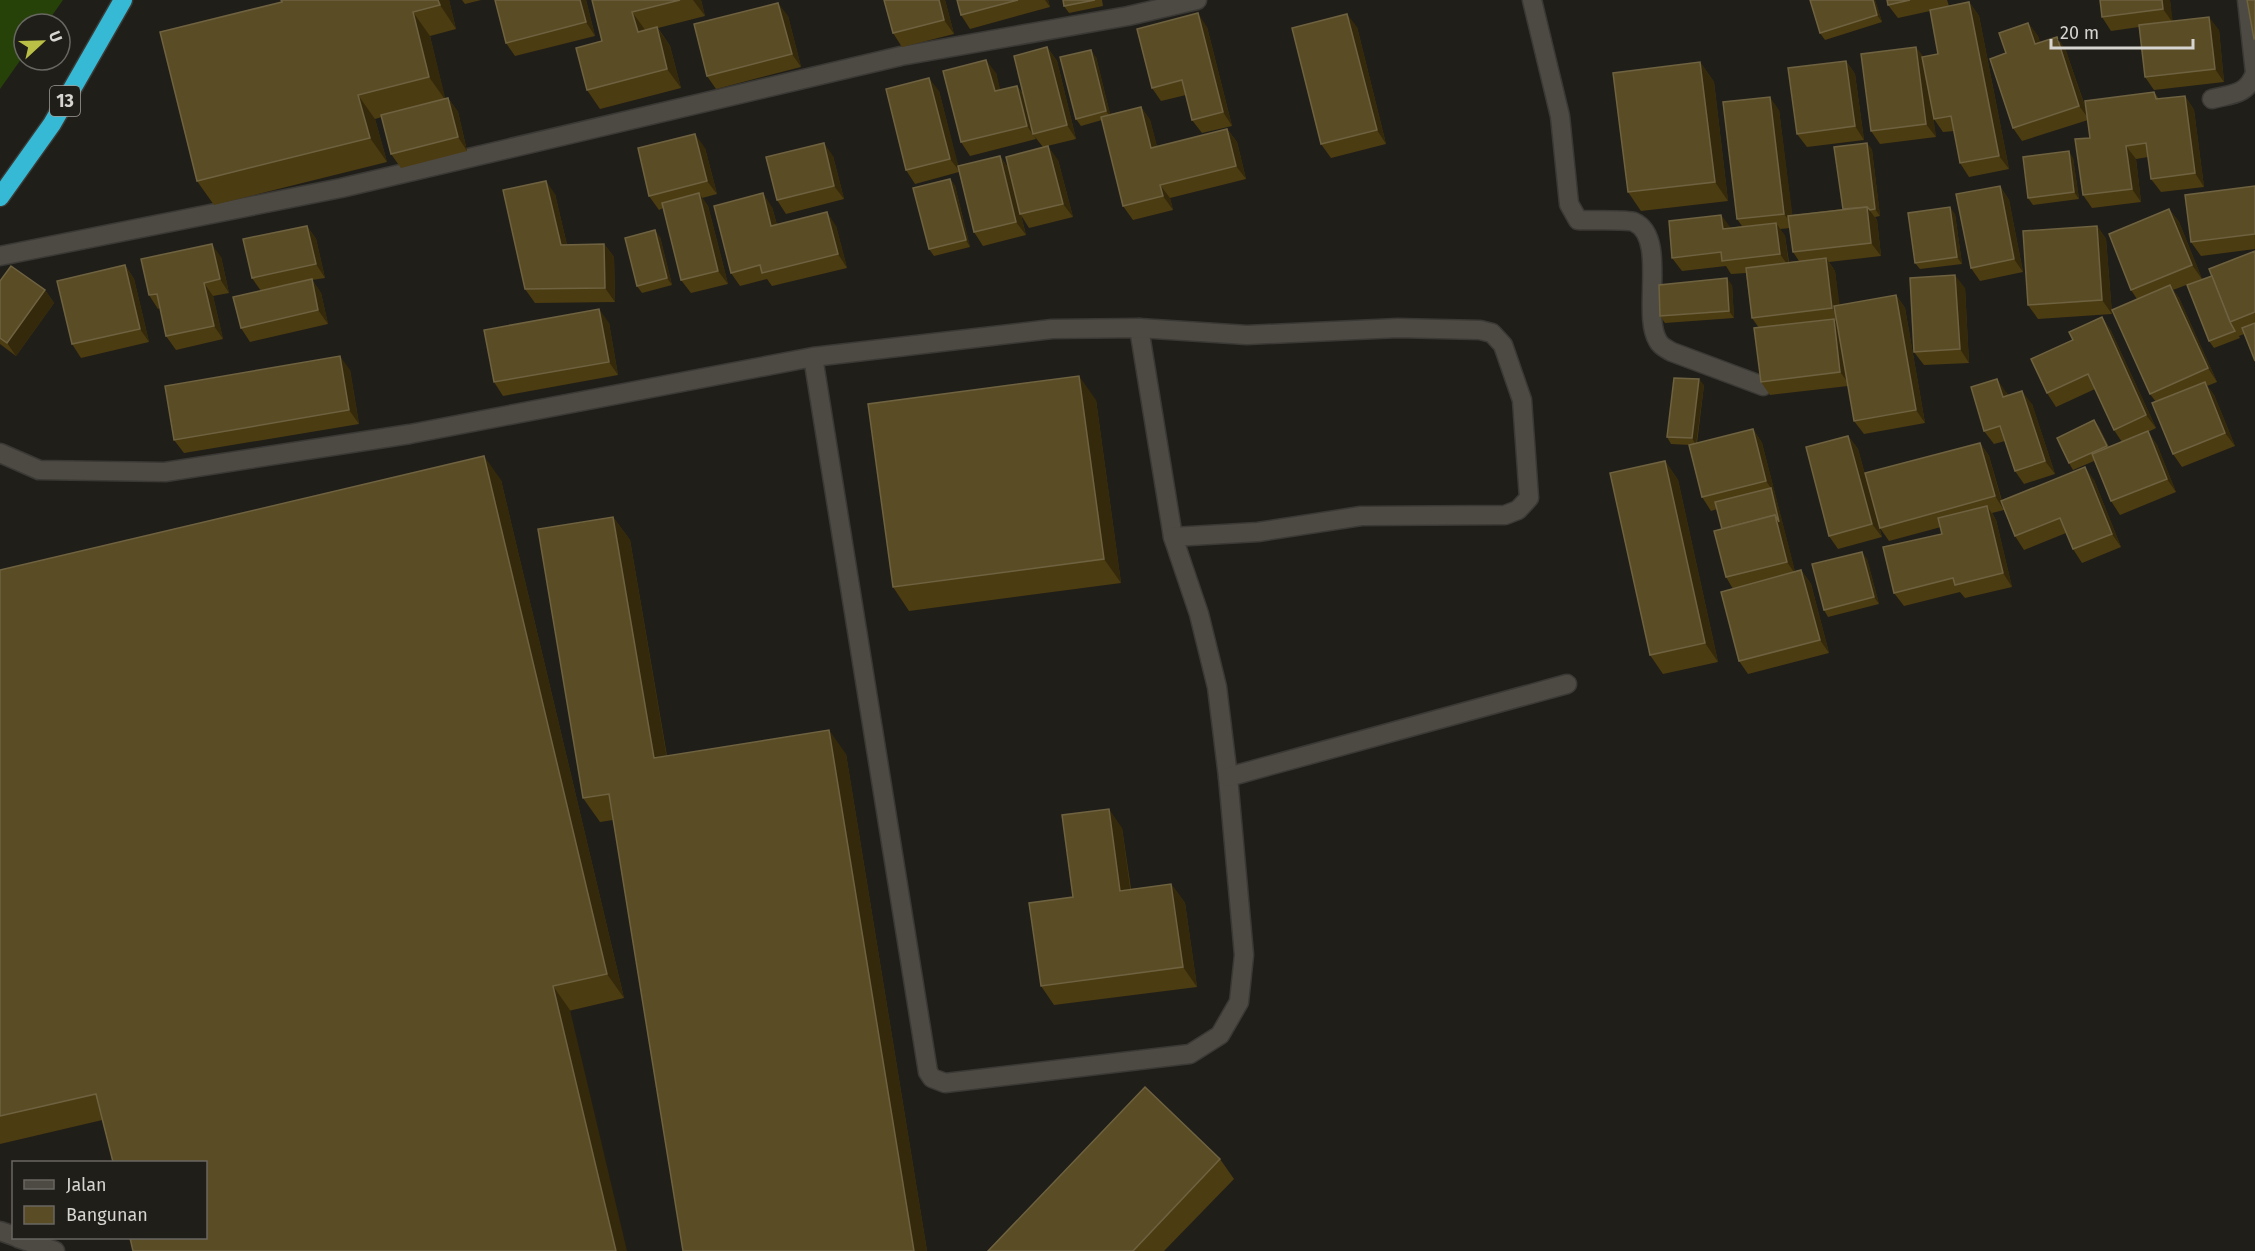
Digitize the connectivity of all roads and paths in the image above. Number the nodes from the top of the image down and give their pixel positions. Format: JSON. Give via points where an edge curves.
{"nodes":[{"id":1,"x":123,"y":0,"type":"edge"},
{"id":2,"x":1197,"y":0,"type":"edge"},
{"id":3,"x":1532,"y":0,"type":"edge"},
{"id":4,"x":2247,"y":0,"type":"edge"},
{"id":5,"x":1126,"y":8,"type":"edge"},
{"id":6,"x":2212,"y":99,"type":"dead end"},
{"id":7,"x":0,"y":198,"type":"edge"},
{"id":8,"x":0,"y":256,"type":"edge"},
{"id":9,"x":1138,"y":328,"type":"junction"},
{"id":10,"x":813,"y":357,"type":"junction"},
{"id":11,"x":1763,"y":386,"type":"edge"},
{"id":12,"x":0,"y":453,"type":"edge"},
{"id":13,"x":1173,"y":537,"type":"junction"},
{"id":14,"x":1567,"y":684,"type":"dead end"},
{"id":15,"x":1228,"y":777,"type":"junction"},
{"id":16,"x":22,"y":1239,"type":"edge"},
{"id":17,"x":55,"y":1251,"type":"edge"}],
"edges":[{"from":1,"to":7,"type":"highway","number":"13","via":[[52,124]]},
{"from":2,"to":5,"type":"street"},
{"from":3,"to":11,"type":"street","via":[[1560,116],[1569,204],[1578,220],[1633,222],[1646,233],[1651,247],[1653,332],[1659,344]]},
{"from":4,"to":6,"type":"street","via":[[2255,73],[2251,85],[2240,93]]},
{"from":5,"to":8,"type":"street","via":[[901,56],[341,188]]},
{"from":9,"to":10,"type":"street","via":[[1052,329]]},
{"from":9,"to":13,"type":"street"},
{"from":9,"to":13,"type":"street","via":[[1247,335],[1398,328],[1480,330],[1491,333],[1503,345],[1522,400],[1529,498],[1518,510],[1505,515],[1360,516],[1258,532]]},
{"from":10,"to":12,"type":"street","via":[[410,434],[165,472],[39,470]]},
{"from":10,"to":15,"type":"street","via":[[932,1078],[945,1083],[1190,1054],[1220,1035],[1239,1002],[1244,955]]},
{"from":13,"to":15,"type":"street","via":[[1199,614],[1217,687]]},
{"from":14,"to":15,"type":"street"},
{"from":16,"to":17,"type":"street"}]}
